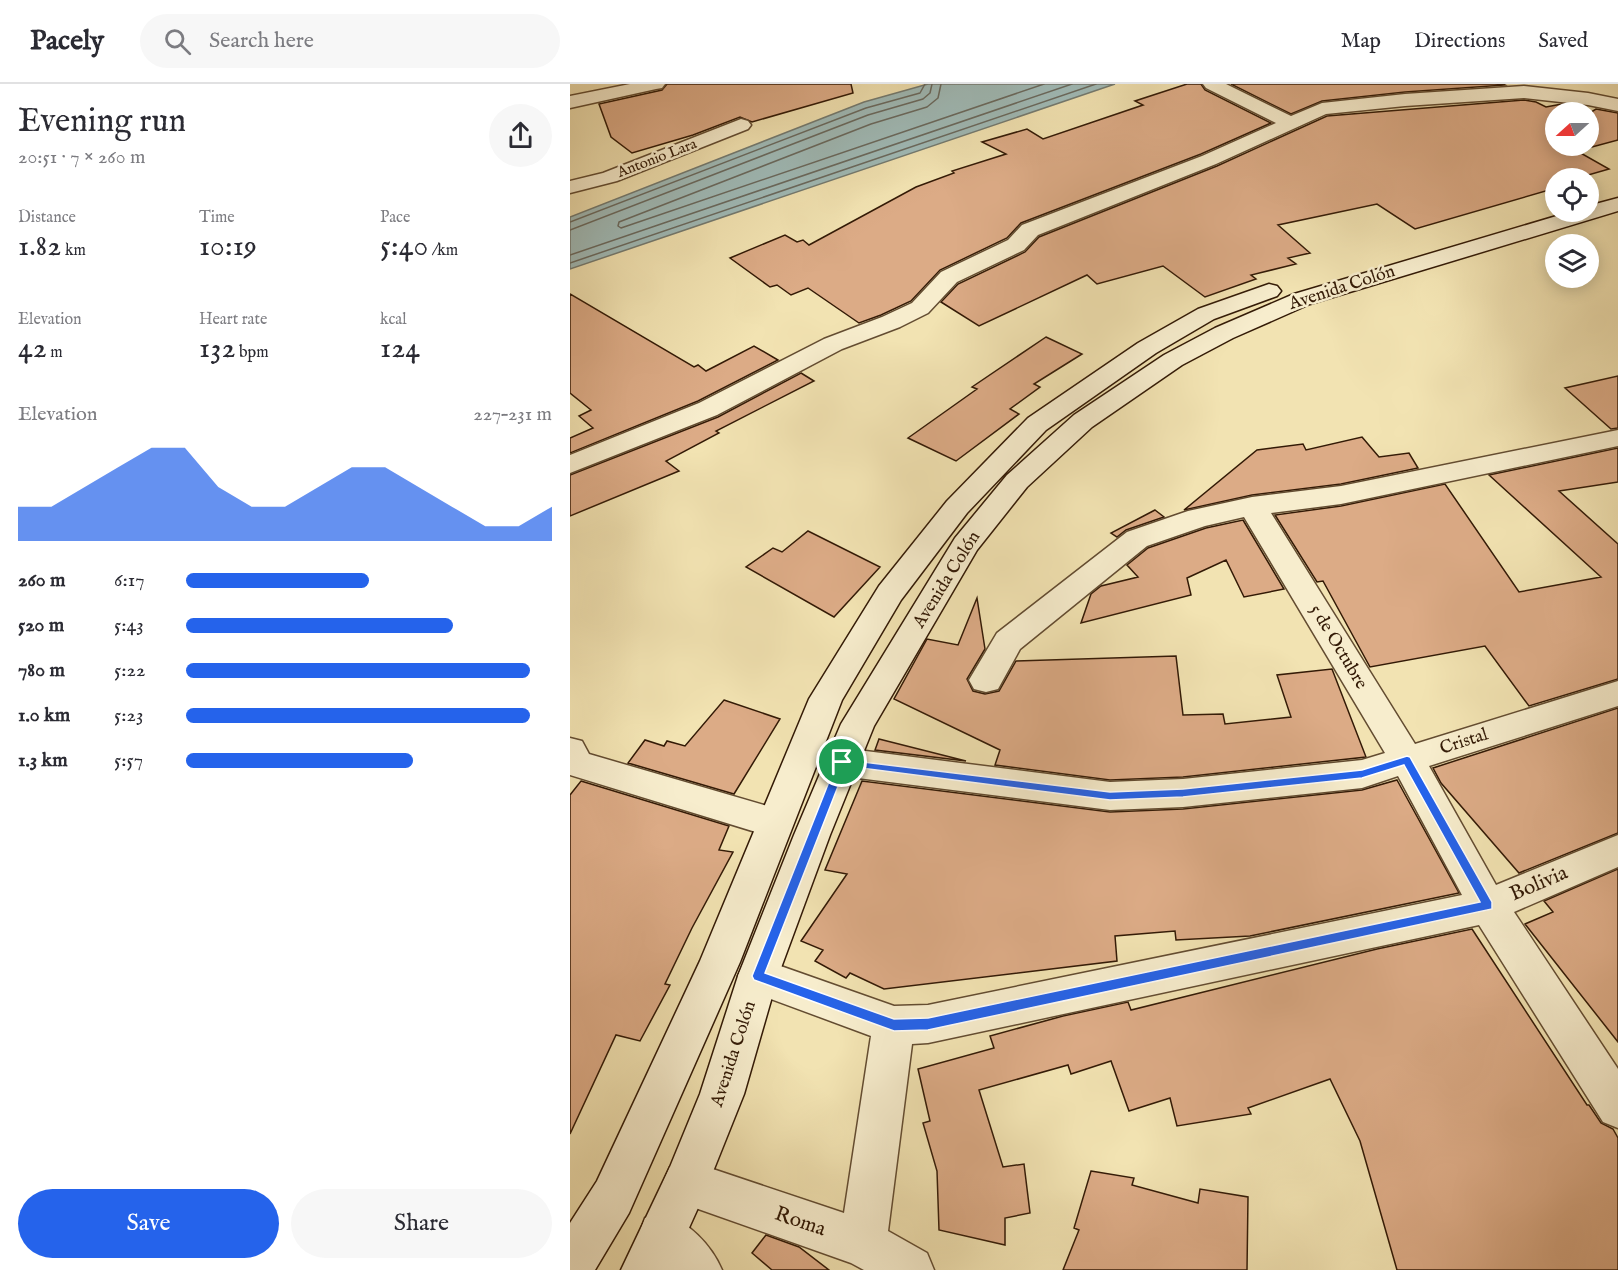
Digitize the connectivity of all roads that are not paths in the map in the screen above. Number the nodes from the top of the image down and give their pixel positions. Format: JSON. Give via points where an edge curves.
{"nodes":[{"id":1,"x":656,"y":84,"type":"edge"},
{"id":2,"x":1212,"y":84,"type":"edge"},
{"id":3,"x":1365,"y":87,"type":"dead end"},
{"id":4,"x":1484,"y":89,"type":"edge"},
{"id":5,"x":570,"y":102,"type":"edge"},
{"id":6,"x":1618,"y":105,"type":"edge"},
{"id":7,"x":1322,"y":109,"type":"junction"},
{"id":8,"x":1289,"y":122,"type":"junction"},
{"id":9,"x":741,"y":125,"type":"dead end"},
{"id":10,"x":570,"y":187,"type":"edge"},
{"id":11,"x":1618,"y":188,"type":"edge"},
{"id":12,"x":1599,"y":194,"type":"edge"},
{"id":13,"x":1618,"y":204,"type":"edge"},
{"id":14,"x":1545,"y":209,"type":"edge"},
{"id":15,"x":1618,"y":438,"type":"edge"},
{"id":16,"x":570,"y":465,"type":"edge"},
{"id":17,"x":1252,"y":506,"type":"junction"},
{"id":18,"x":986,"y":680,"type":"dead end"},
{"id":19,"x":1618,"y":693,"type":"edge"},
{"id":20,"x":570,"y":751,"type":"edge"},
{"id":21,"x":1407,"y":760,"type":"junction"},
{"id":22,"x":842,"y":762,"type":"junction"},
{"id":23,"x":775,"y":823,"type":"junction"},
{"id":24,"x":1618,"y":850,"type":"edge"},
{"id":25,"x":1488,"y":906,"type":"junction"},
{"id":26,"x":758,"y":976,"type":"junction"},
{"id":27,"x":894,"y":1025,"type":"junction"},
{"id":28,"x":1618,"y":1107,"type":"edge"},
{"id":29,"x":686,"y":1183,"type":"junction"},
{"id":30,"x":863,"y":1243,"type":"junction"},
{"id":31,"x":654,"y":1253,"type":"edge"},
{"id":32,"x":570,"y":1266,"type":"edge"},
{"id":33,"x":698,"y":1270,"type":"edge"},
{"id":34,"x":910,"y":1270,"type":"edge"}],
"edges":[{"from":1,"to":5,"type":"street"},
{"from":2,"to":8,"type":"street"},
{"from":3,"to":7,"type":"street","via":[[1329,101]]},
{"from":4,"to":6,"type":"street"},
{"from":4,"to":7,"type":"street"},
{"from":7,"to":8,"type":"street"},
{"from":8,"to":16,"type":"street","via":[[1209,160],[1030,230],[1016,245],[949,277],[929,300],[910,313],[833,344],[708,409]]},
{"from":9,"to":10,"type":"street","name":"Antonio Lara","via":[[610,177]]},
{"from":11,"to":12,"type":"street"},
{"from":13,"to":22,"type":"street","name":"Avenida Colón","via":[[1302,299],[1173,360],[1083,421],[1017,481],[965,545],[858,724]]},
{"from":14,"to":23,"type":"street","name":"Avenida Colón","via":[[1295,281],[1206,314],[1147,348],[1037,424],[957,507],[890,593],[826,699]]},
{"from":15,"to":17,"type":"street","via":[[1341,495]]},
{"from":17,"to":18,"type":"street","via":[[1198,518],[1137,539],[1008,641]]},
{"from":17,"to":21,"type":"street","name":"5 de Octubre"},
{"from":19,"to":21,"type":"street","name":"Cristal"},
{"from":20,"to":23,"type":"street","via":[[577,764]]},
{"from":21,"to":22,"type":"street","name":"Cristal","via":[[1362,774],[1183,793],[1110,796]]},
{"from":21,"to":25,"type":"street","name":"5 de Octubre"},
{"from":22,"to":26,"type":"street","name":"Avenida Colón"},
{"from":23,"to":32,"type":"street","name":"Avenida Colón","via":[[720,962],[626,1169]]},
{"from":24,"to":25,"type":"street","name":"Bolivia"},
{"from":25,"to":27,"type":"street","name":"Bolivia","via":[[937,1022]]},
{"from":25,"to":28,"type":"street","name":"5 de Octubre"},
{"from":26,"to":27,"type":"street","name":"Bolivia"},
{"from":26,"to":29,"type":"street","name":"Avenida Colón","via":[[722,1094]]},
{"from":27,"to":30,"type":"street"},
{"from":29,"to":30,"type":"street","name":"Roma"},
{"from":29,"to":31,"type":"street","name":"Avenida Colón"},
{"from":30,"to":34,"type":"street","name":"Roma"},
{"from":31,"to":33,"type":"street"}]}
